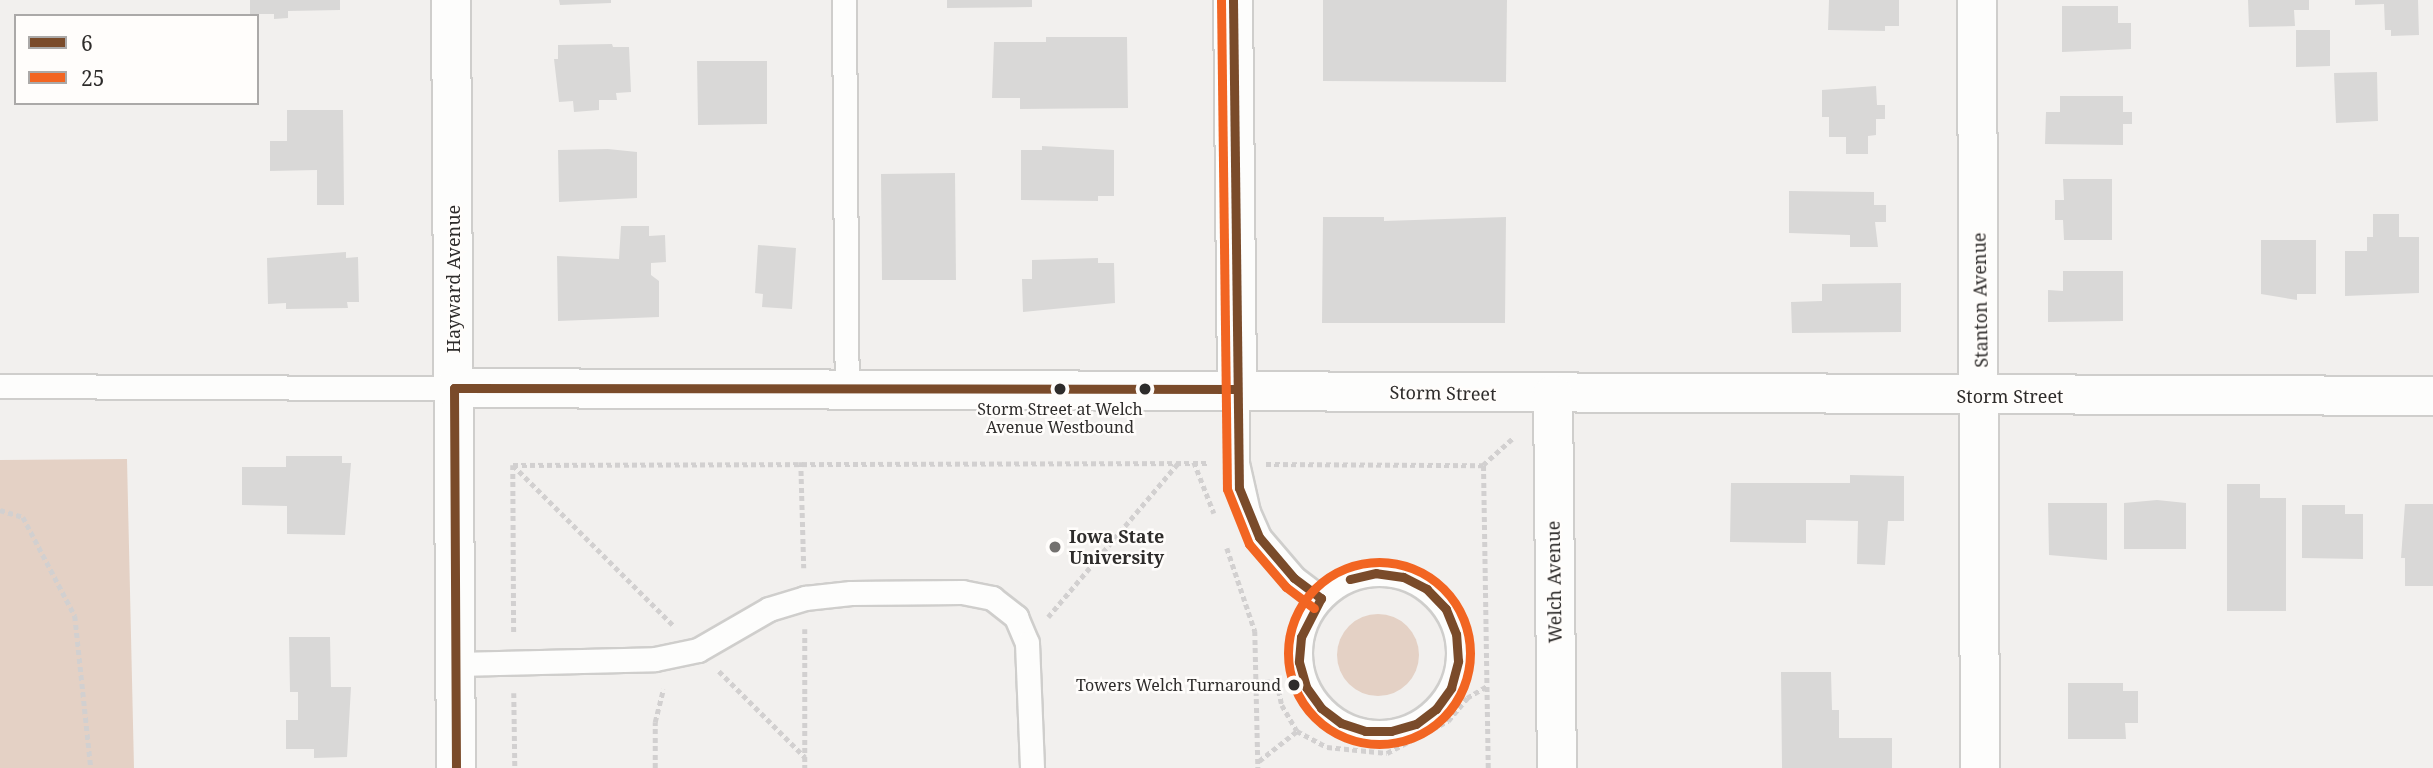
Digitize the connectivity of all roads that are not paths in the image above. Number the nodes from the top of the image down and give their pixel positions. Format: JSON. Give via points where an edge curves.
{"nodes":[{"id":1,"x":451,"y":0,"type":"edge"},
{"id":2,"x":844,"y":0,"type":"edge"},
{"id":3,"x":1233,"y":0,"type":"edge"},
{"id":4,"x":1977,"y":0,"type":"edge"},
{"id":5,"x":0,"y":386,"type":"edge"},
{"id":6,"x":454,"y":388,"type":"junction"},
{"id":7,"x":847,"y":389,"type":"junction"},
{"id":8,"x":1237,"y":389,"type":"junction"},
{"id":9,"x":1553,"y":395,"type":"junction"},
{"id":10,"x":1980,"y":396,"type":"junction"},
{"id":11,"x":2433,"y":396,"type":"edge"},
{"id":12,"x":1321,"y":598,"type":"junction"},
{"id":13,"x":457,"y":664,"type":"junction"},
{"id":14,"x":456,"y":768,"type":"edge"},
{"id":15,"x":1032,"y":768,"type":"edge"},
{"id":16,"x":1557,"y":768,"type":"edge"},
{"id":17,"x":1980,"y":768,"type":"edge"}],
"edges":[{"from":1,"to":6,"type":"street","name":"Hayward Avenue"},
{"from":2,"to":7,"type":"lane"},
{"from":3,"to":8,"type":"street"},
{"from":4,"to":10,"type":"street","name":"Stanton Avenue"},
{"from":5,"to":6,"type":"lane"},
{"from":6,"to":7,"type":"street","name":"Storm Street"},
{"from":6,"to":13,"type":"street","name":"Hayward Avenue"},
{"from":7,"to":8,"type":"street","name":"Storm Street"},
{"from":8,"to":9,"type":"street","name":"Storm Street"},
{"from":8,"to":12,"type":"lane","via":[[1238,475],[1248,512],[1259,537],[1294,578]]},
{"from":9,"to":10,"type":"street","name":"Storm Street"},
{"from":9,"to":16,"type":"street","name":"Welch Avenue"},
{"from":10,"to":11,"type":"street","name":"Storm Street"},
{"from":10,"to":17,"type":"street","name":"Stanton Avenue"},
{"from":12,"to":12,"type":"lane","via":[[1301,636],[1299,662],[1306,687],[1321,708],[1341,723],[1365,732],[1391,732],[1416,724],[1436,709],[1451,688],[1458,661],[1457,634],[1446,609],[1427,589],[1403,577],[1376,573],[1350,579]]},
{"from":13,"to":14,"type":"street","name":"Hayward Avenue"},
{"from":13,"to":15,"type":"lane","via":[[655,659],[701,653],[769,609],[805,598],[962,592],[992,598],[1016,617],[1027,643]]}]}
